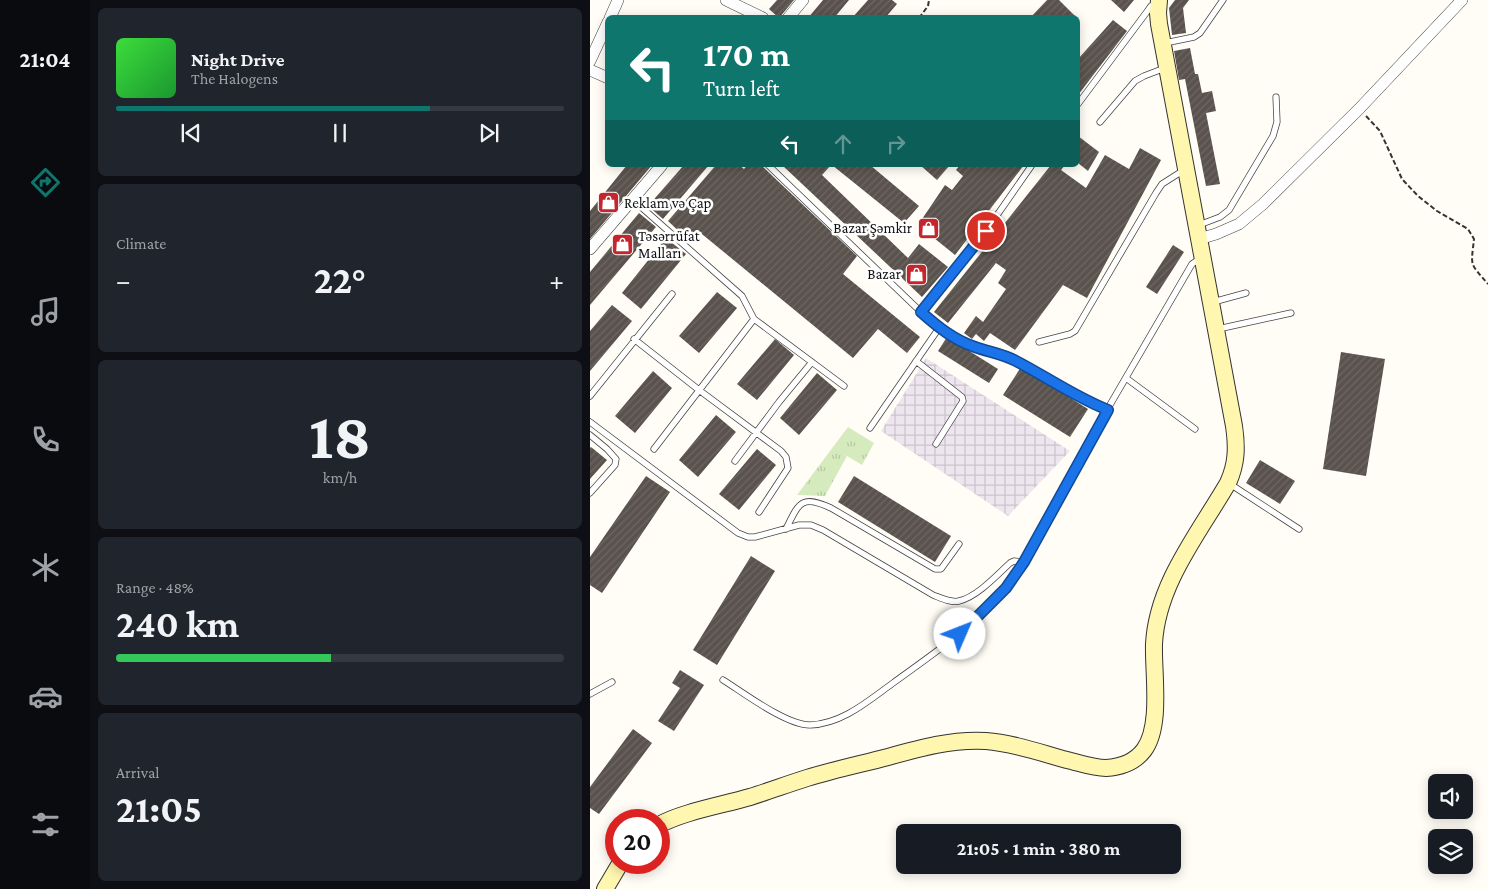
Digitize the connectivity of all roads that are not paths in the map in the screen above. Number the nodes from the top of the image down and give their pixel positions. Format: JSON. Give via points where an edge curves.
{"nodes":[{"id":1,"x":618,"y":0,"type":"edge"},
{"id":2,"x":726,"y":0,"type":"edge"},
{"id":3,"x":802,"y":0,"type":"edge"},
{"id":4,"x":1223,"y":0,"type":"edge"},
{"id":5,"x":1462,"y":0,"type":"edge"},
{"id":6,"x":1159,"y":2,"type":"edge"},
{"id":7,"x":611,"y":15,"type":"edge"},
{"id":8,"x":757,"y":15,"type":"edge"},
{"id":9,"x":790,"y":15,"type":"edge"},
{"id":10,"x":605,"y":28,"type":"edge"},
{"id":11,"x":1163,"y":44,"type":"junction"},
{"id":12,"x":590,"y":60,"type":"edge"},
{"id":13,"x":1167,"y":68,"type":"junction"},
{"id":14,"x":590,"y":70,"type":"edge"},
{"id":15,"x":605,"y":77,"type":"edge"},
{"id":16,"x":1276,"y":97,"type":"dead end"},
{"id":17,"x":1080,"y":101,"type":"edge"},
{"id":18,"x":1100,"y":122,"type":"dead end"},
{"id":19,"x":660,"y":167,"type":"edge"},
{"id":20,"x":770,"y":167,"type":"edge"},
{"id":21,"x":1031,"y":167,"type":"edge"},
{"id":22,"x":1186,"y":169,"type":"junction"},
{"id":23,"x":632,"y":199,"type":"junction"},
{"id":24,"x":1198,"y":232,"type":"junction"},
{"id":25,"x":590,"y":249,"type":"edge"},
{"id":26,"x":1198,"y":260,"type":"dead end"},
{"id":27,"x":1246,"y":293,"type":"dead end"},
{"id":28,"x":672,"y":294,"type":"dead end"},
{"id":29,"x":1211,"y":302,"type":"junction"},
{"id":30,"x":921,"y":312,"type":"junction"},
{"id":31,"x":1291,"y":313,"type":"dead end"},
{"id":32,"x":754,"y":319,"type":"junction"},
{"id":33,"x":939,"y":328,"type":"junction"},
{"id":34,"x":1216,"y":330,"type":"junction"},
{"id":35,"x":634,"y":339,"type":"junction"},
{"id":36,"x":1039,"y":342,"type":"dead end"},
{"id":37,"x":916,"y":361,"type":"junction"},
{"id":38,"x":812,"y":362,"type":"junction"},
{"id":39,"x":1126,"y":378,"type":"junction"},
{"id":40,"x":844,"y":386,"type":"dead end"},
{"id":41,"x":700,"y":390,"type":"junction"},
{"id":42,"x":590,"y":396,"type":"edge"},
{"id":43,"x":1108,"y":410,"type":"junction"},
{"id":44,"x":590,"y":422,"type":"edge"},
{"id":45,"x":870,"y":428,"type":"dead end"},
{"id":46,"x":1195,"y":428,"type":"dead end"},
{"id":47,"x":756,"y":433,"type":"junction"},
{"id":48,"x":590,"y":435,"type":"edge"},
{"id":49,"x":936,"y":444,"type":"dead end"},
{"id":50,"x":654,"y":449,"type":"dead end"},
{"id":51,"x":735,"y":461,"type":"dead end"},
{"id":52,"x":1228,"y":483,"type":"junction"},
{"id":53,"x":590,"y":493,"type":"edge"},
{"id":54,"x":759,"y":512,"type":"dead end"},
{"id":55,"x":786,"y":529,"type":"junction"},
{"id":56,"x":1299,"y":529,"type":"dead end"},
{"id":57,"x":959,"y":544,"type":"dead end"},
{"id":58,"x":1024,"y":562,"type":"junction"},
{"id":59,"x":723,"y":680,"type":"dead end"},
{"id":60,"x":612,"y":682,"type":"dead end"},
{"id":61,"x":590,"y":694,"type":"edge"},
{"id":62,"x":670,"y":820,"type":"edge"},
{"id":63,"x":614,"y":874,"type":"edge"},
{"id":64,"x":605,"y":889,"type":"edge"}],
"edges":[{"from":1,"to":7,"type":"street"},
{"from":2,"to":8,"type":"street"},
{"from":3,"to":9,"type":"street"},
{"from":4,"to":11,"type":"lane","via":[[1194,37]]},
{"from":5,"to":24,"type":"street","via":[[1263,204],[1239,224],[1216,234]]},
{"from":6,"to":11,"type":"street"},
{"from":6,"to":17,"type":"lane","via":[[1151,6]]},
{"from":10,"to":12,"type":"street"},
{"from":11,"to":13,"type":"street"},
{"from":13,"to":18,"type":"lane","via":[[1135,81]]},
{"from":13,"to":22,"type":"street"},
{"from":14,"to":15,"type":"street"},
{"from":16,"to":24,"type":"lane","via":[[1273,136],[1229,210]]},
{"from":19,"to":23,"type":"street"},
{"from":20,"to":30,"type":"lane"},
{"from":21,"to":30,"type":"lane","via":[[986,231]]},
{"from":22,"to":24,"type":"street"},
{"from":22,"to":36,"type":"lane","via":[[1162,184],[1075,331]]},
{"from":23,"to":25,"type":"street"},
{"from":23,"to":32,"type":"lane","via":[[742,296]]},
{"from":24,"to":29,"type":"street"},
{"from":26,"to":39,"type":"lane","via":[[1192,264]]},
{"from":27,"to":29,"type":"lane"},
{"from":28,"to":35,"type":"lane"},
{"from":29,"to":34,"type":"street"},
{"from":30,"to":33,"type":"lane"},
{"from":31,"to":34,"type":"lane"},
{"from":32,"to":38,"type":"lane"},
{"from":32,"to":41,"type":"lane"},
{"from":33,"to":37,"type":"lane"},
{"from":33,"to":43,"type":"lane","via":[[974,347],[1016,361],[1078,397]]},
{"from":34,"to":52,"type":"street","via":[[1236,446],[1233,472]]},
{"from":35,"to":41,"type":"lane"},
{"from":35,"to":42,"type":"lane"},
{"from":37,"to":45,"type":"lane"},
{"from":37,"to":49,"type":"lane","via":[[962,397],[963,402]]},
{"from":38,"to":40,"type":"lane"},
{"from":38,"to":47,"type":"lane"},
{"from":39,"to":43,"type":"lane"},
{"from":39,"to":46,"type":"lane"},
{"from":41,"to":47,"type":"lane"},
{"from":41,"to":50,"type":"lane"},
{"from":43,"to":58,"type":"lane"},
{"from":44,"to":55,"type":"lane","via":[[738,533],[755,537]]},
{"from":47,"to":51,"type":"lane"},
{"from":47,"to":54,"type":"lane","via":[[781,451],[788,464]]},
{"from":48,"to":53,"type":"lane","via":[[616,460]]},
{"from":52,"to":56,"type":"lane"},
{"from":52,"to":62,"type":"street","via":[[1185,555],[1163,601],[1154,644],[1153,731],[1150,742],[1128,764],[1105,768],[1004,744],[949,743],[805,778]]},
{"from":55,"to":57,"type":"lane","via":[[797,507],[810,501],[831,508],[935,569],[941,569]]},
{"from":55,"to":58,"type":"lane","via":[[811,525],[823,530],[932,595],[947,600],[958,601],[972,596],[1010,563]]},
{"from":58,"to":59,"type":"lane","via":[[1006,588],[960,634],[846,715],[809,725],[794,722]]},
{"from":60,"to":61,"type":"lane"},
{"from":63,"to":64,"type":"street"}]}
